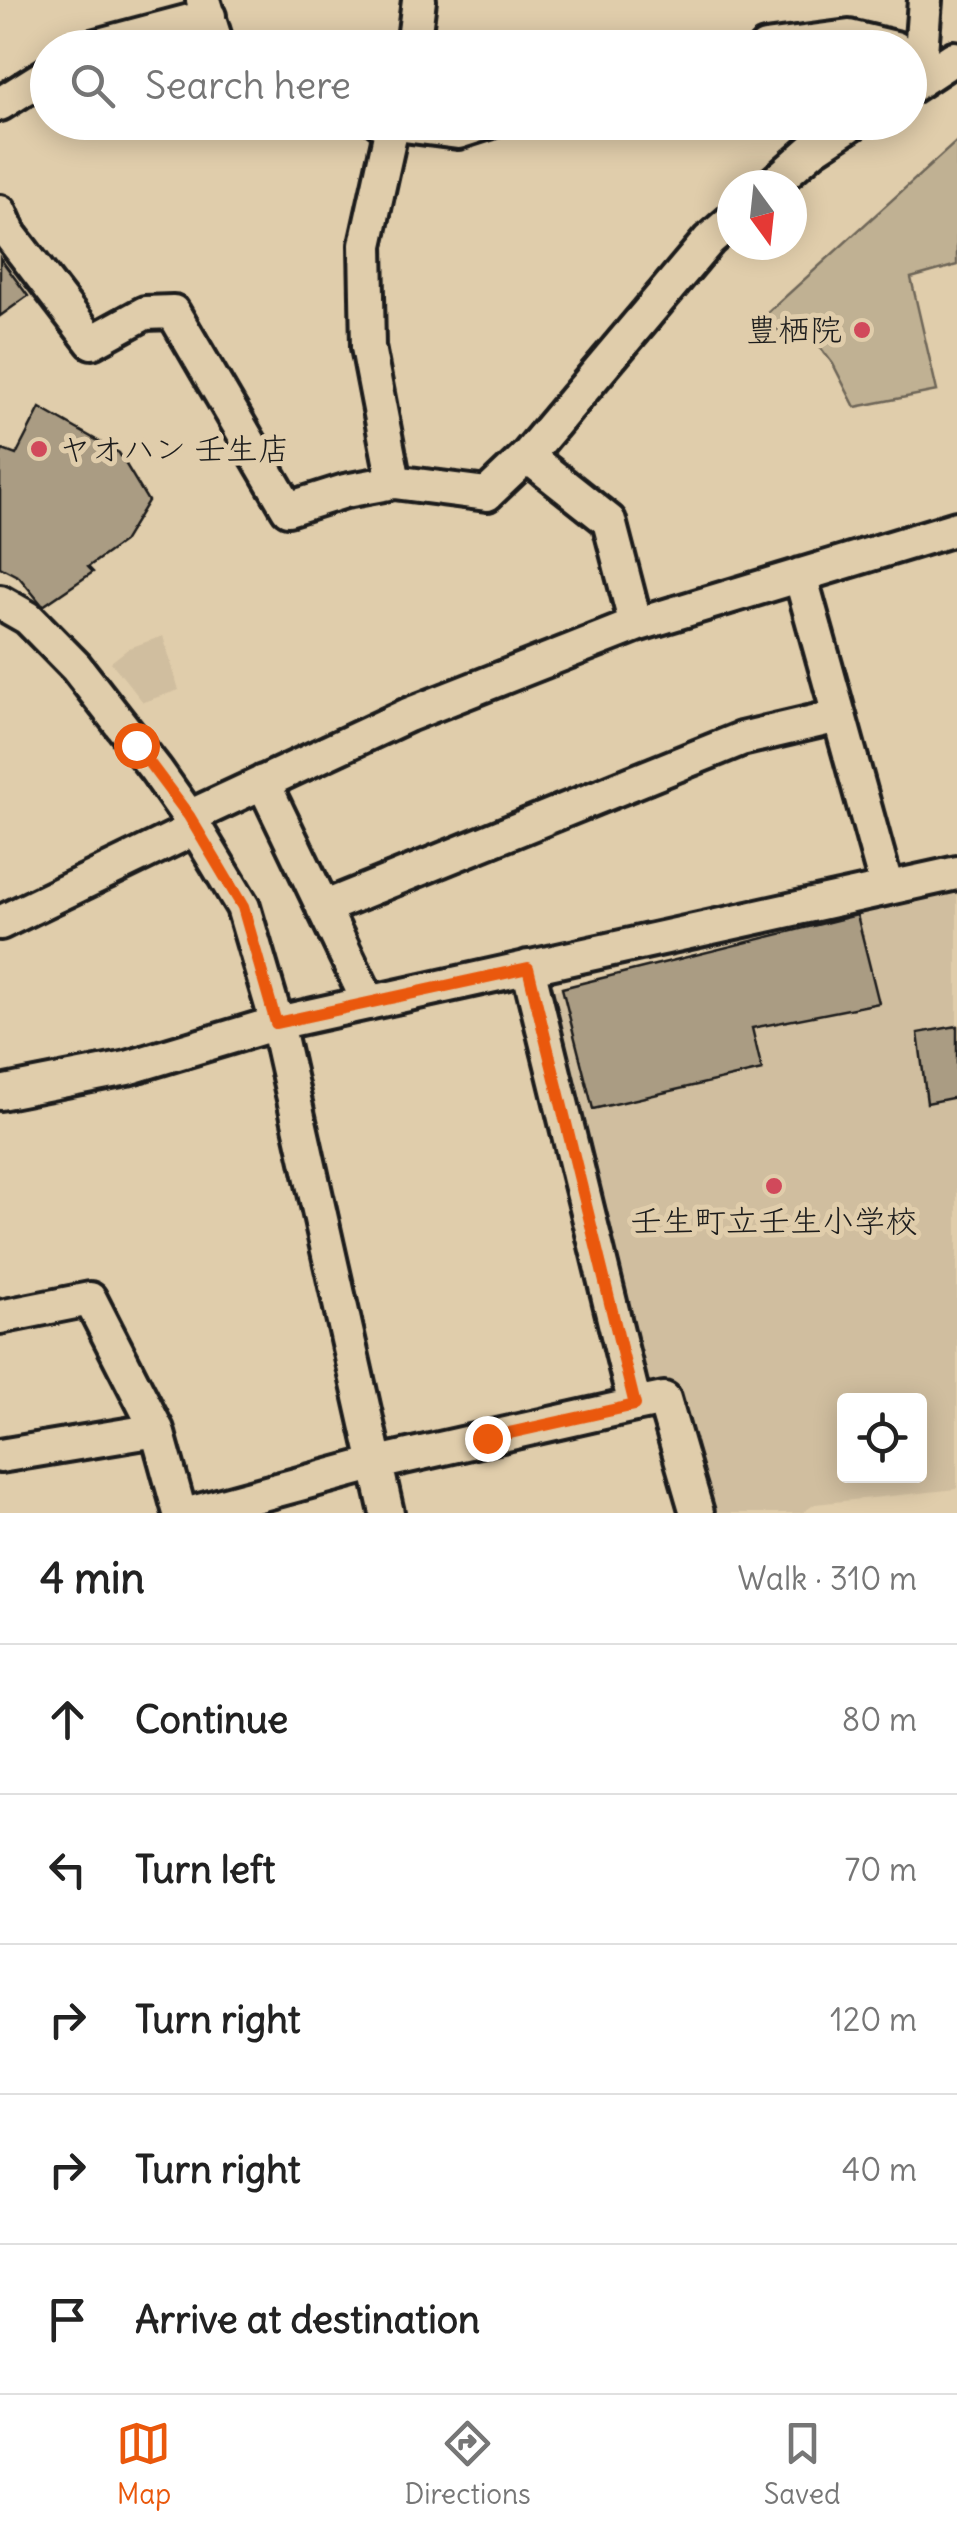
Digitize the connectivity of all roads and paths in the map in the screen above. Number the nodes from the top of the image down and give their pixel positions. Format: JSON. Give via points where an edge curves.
{"nodes":[{"id":1,"x":420,"y":0,"type":"edge"},
{"id":2,"x":926,"y":0,"type":"edge"},
{"id":3,"x":210,"y":21,"type":"edge"},
{"id":4,"x":169,"y":30,"type":"edge"},
{"id":5,"x":415,"y":30,"type":"edge"},
{"id":6,"x":915,"y":30,"type":"edge"},
{"id":7,"x":927,"y":53,"type":"edge"},
{"id":8,"x":955,"y":58,"type":"edge"},
{"id":9,"x":927,"y":75,"type":"edge"},
{"id":10,"x":30,"y":85,"type":"edge"},
{"id":11,"x":0,"y":104,"type":"edge"},
{"id":12,"x":386,"y":140,"type":"edge"},
{"id":13,"x":827,"y":140,"type":"edge"},
{"id":14,"x":789,"y":170,"type":"edge"},
{"id":15,"x":0,"y":212,"type":"edge"},
{"id":16,"x":717,"y":233,"type":"edge"},
{"id":17,"x":527,"y":456,"type":"junction"},
{"id":18,"x":394,"y":482,"type":"junction"},
{"id":19,"x":957,"y":528,"type":"edge"},
{"id":20,"x":800,"y":575,"type":"junction"},
{"id":21,"x":0,"y":602,"type":"edge"},
{"id":22,"x":636,"y":624,"type":"junction"},
{"id":23,"x":839,"y":716,"type":"junction"},
{"id":24,"x":263,"y":782,"type":"junction"},
{"id":25,"x":192,"y":822,"type":"junction"},
{"id":26,"x":957,"y":872,"type":"edge"},
{"id":27,"x":887,"y":888,"type":"junction"},
{"id":28,"x":324,"y":908,"type":"junction"},
{"id":29,"x":0,"y":923,"type":"edge"},
{"id":30,"x":528,"y":968,"type":"junction"},
{"id":31,"x":369,"y":1002,"type":"junction"},
{"id":32,"x":276,"y":1023,"type":"junction"},
{"id":33,"x":0,"y":1092,"type":"edge"},
{"id":34,"x":0,"y":1318,"type":"edge"},
{"id":35,"x":635,"y":1405,"type":"junction"},
{"id":36,"x":157,"y":1430,"type":"junction"},
{"id":37,"x":0,"y":1456,"type":"edge"},
{"id":38,"x":376,"y":1463,"type":"junction"},
{"id":39,"x":180,"y":1513,"type":"edge"},
{"id":40,"x":192,"y":1513,"type":"edge"},
{"id":41,"x":387,"y":1513,"type":"edge"},
{"id":42,"x":697,"y":1513,"type":"edge"}],
"edges":[{"from":1,"to":5,"type":"street"},
{"from":2,"to":6,"type":"street"},
{"from":3,"to":4,"type":"street"},
{"from":7,"to":8,"type":"street"},
{"from":8,"to":9,"type":"street"},
{"from":10,"to":11,"type":"street"},
{"from":12,"to":18,"type":"street","via":[[366,245],[368,347]]},
{"from":13,"to":14,"type":"street"},
{"from":15,"to":18,"type":"street","via":[[10,235],[92,342],[145,312],[173,312],[288,509]]},
{"from":16,"to":17,"type":"street"},
{"from":17,"to":18,"type":"street","via":[[487,494]]},
{"from":17,"to":22,"type":"street","via":[[609,521]]},
{"from":19,"to":20,"type":"street"},
{"from":20,"to":22,"type":"street"},
{"from":20,"to":23,"type":"street"},
{"from":21,"to":25,"type":"street","via":[[28,618],[76,668]]},
{"from":22,"to":24,"type":"street","via":[[408,715]]},
{"from":23,"to":27,"type":"street"},
{"from":23,"to":28,"type":"street","via":[[742,739]]},
{"from":24,"to":25,"type":"street"},
{"from":24,"to":28,"type":"street"},
{"from":25,"to":29,"type":"street"},
{"from":25,"to":32,"type":"street","via":[[243,907]]},
{"from":26,"to":27,"type":"street"},
{"from":27,"to":30,"type":"street"},
{"from":28,"to":31,"type":"street"},
{"from":30,"to":31,"type":"street"},
{"from":30,"to":35,"type":"street"},
{"from":31,"to":32,"type":"street"},
{"from":32,"to":33,"type":"street","via":[[126,1068]]},
{"from":32,"to":38,"type":"street"},
{"from":34,"to":36,"type":"street","via":[[90,1300]]},
{"from":35,"to":38,"type":"street"},
{"from":35,"to":42,"type":"street","via":[[664,1399]]},
{"from":36,"to":37,"type":"street"},
{"from":36,"to":39,"type":"street"},
{"from":38,"to":40,"type":"street"},
{"from":38,"to":41,"type":"street"}]}
